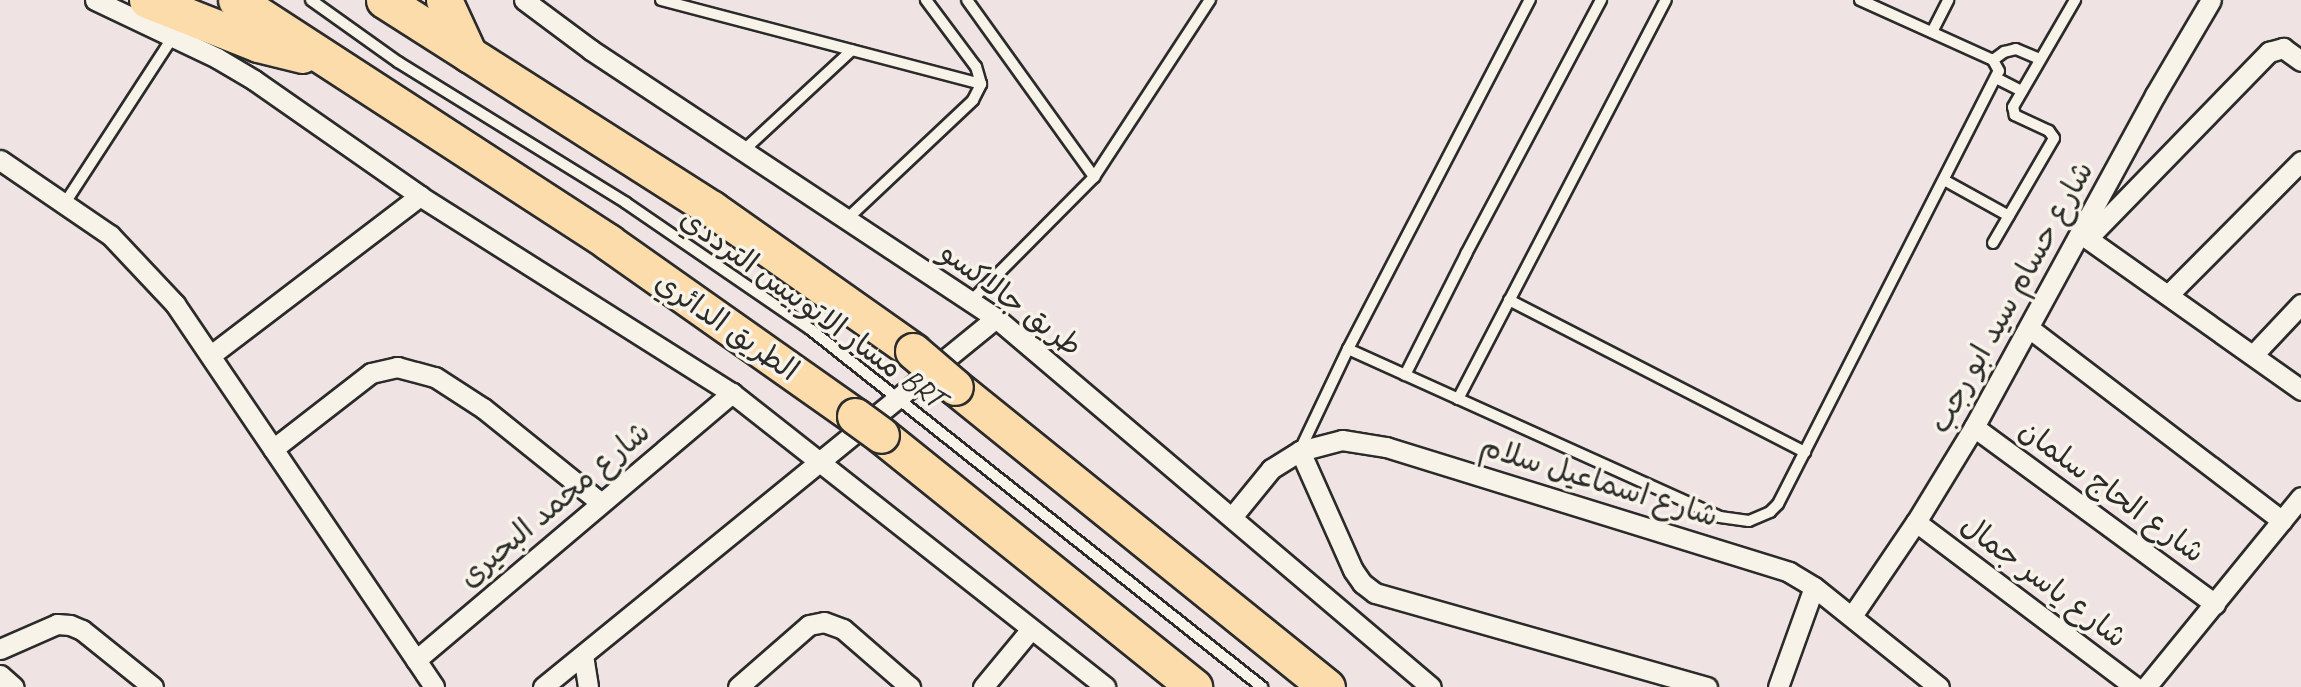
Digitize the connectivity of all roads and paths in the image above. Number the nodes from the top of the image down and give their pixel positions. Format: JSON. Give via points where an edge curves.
{"nodes":[{"id":1,"x":96,"y":0,"type":"edge"},
{"id":2,"x":147,"y":0,"type":"edge"},
{"id":3,"x":236,"y":0,"type":"edge"},
{"id":4,"x":311,"y":0,"type":"edge"},
{"id":5,"x":384,"y":0,"type":"edge"},
{"id":6,"x":444,"y":0,"type":"edge"},
{"id":7,"x":524,"y":0,"type":"edge"},
{"id":8,"x":660,"y":0,"type":"edge"},
{"id":9,"x":926,"y":0,"type":"edge"},
{"id":10,"x":967,"y":0,"type":"edge"},
{"id":11,"x":1210,"y":0,"type":"edge"},
{"id":12,"x":1530,"y":0,"type":"edge"},
{"id":13,"x":1601,"y":0,"type":"edge"},
{"id":14,"x":1666,"y":0,"type":"edge"},
{"id":15,"x":1860,"y":0,"type":"edge"},
{"id":16,"x":1948,"y":0,"type":"edge"},
{"id":17,"x":2075,"y":0,"type":"edge"},
{"id":18,"x":2211,"y":0,"type":"edge"},
{"id":19,"x":1932,"y":32,"type":"junction"},
{"id":20,"x":173,"y":37,"type":"junction"},
{"id":21,"x":852,"y":50,"type":"junction"},
{"id":22,"x":469,"y":54,"type":"junction"},
{"id":23,"x":2040,"y":59,"type":"junction"},
{"id":24,"x":326,"y":60,"type":"junction"},
{"id":25,"x":1993,"y":60,"type":"junction"},
{"id":26,"x":2301,"y":61,"type":"edge"},
{"id":27,"x":1996,"y":78,"type":"junction"},
{"id":28,"x":981,"y":84,"type":"junction"},
{"id":29,"x":2022,"y":91,"type":"junction"},
{"id":30,"x":744,"y":150,"type":"junction"},
{"id":31,"x":0,"y":160,"type":"edge"},
{"id":32,"x":2301,"y":161,"type":"edge"},
{"id":33,"x":1094,"y":177,"type":"junction"},
{"id":34,"x":1944,"y":180,"type":"junction"},
{"id":35,"x":420,"y":195,"type":"junction"},
{"id":36,"x":65,"y":203,"type":"junction"},
{"id":37,"x":2009,"y":216,"type":"junction"},
{"id":38,"x":848,"y":218,"type":"junction"},
{"id":39,"x":2085,"y":236,"type":"junction"},
{"id":40,"x":1993,"y":243,"type":"dead end"},
{"id":41,"x":2168,"y":295,"type":"junction"},
{"id":42,"x":1509,"y":300,"type":"junction"},
{"id":43,"x":971,"y":301,"type":"junction"},
{"id":44,"x":2301,"y":304,"type":"edge"},
{"id":45,"x":996,"y":318,"type":"junction"},
{"id":46,"x":2029,"y":328,"type":"junction"},
{"id":47,"x":1348,"y":349,"type":"junction"},
{"id":48,"x":211,"y":355,"type":"junction"},
{"id":49,"x":2253,"y":355,"type":"junction"},
{"id":50,"x":1405,"y":375,"type":"junction"},
{"id":51,"x":2301,"y":390,"type":"edge"},
{"id":52,"x":732,"y":393,"type":"junction"},
{"id":53,"x":1458,"y":399,"type":"junction"},
{"id":54,"x":1974,"y":427,"type":"junction"},
{"id":55,"x":273,"y":449,"type":"junction"},
{"id":56,"x":1300,"y":451,"type":"junction"},
{"id":57,"x":1805,"y":452,"type":"junction"},
{"id":58,"x":820,"y":464,"type":"junction"},
{"id":59,"x":2301,"y":498,"type":"edge"},
{"id":60,"x":601,"y":503,"type":"junction"},
{"id":61,"x":1232,"y":517,"type":"junction"},
{"id":62,"x":2282,"y":521,"type":"junction"},
{"id":63,"x":1916,"y":522,"type":"junction"},
{"id":64,"x":1814,"y":587,"type":"junction"},
{"id":65,"x":2215,"y":604,"type":"junction"},
{"id":66,"x":1852,"y":616,"type":"junction"},
{"id":67,"x":1031,"y":629,"type":"junction"},
{"id":68,"x":0,"y":649,"type":"edge"},
{"id":69,"x":583,"y":655,"type":"junction"},
{"id":70,"x":416,"y":660,"type":"junction"},
{"id":71,"x":0,"y":675,"type":"edge"},
{"id":72,"x":750,"y":684,"type":"edge"},
{"id":73,"x":14,"y":687,"type":"edge"},
{"id":74,"x":153,"y":687,"type":"edge"},
{"id":75,"x":434,"y":687,"type":"edge"},
{"id":76,"x":543,"y":687,"type":"edge"},
{"id":77,"x":588,"y":687,"type":"edge"},
{"id":78,"x":910,"y":687,"type":"edge"},
{"id":79,"x":983,"y":687,"type":"edge"},
{"id":80,"x":1105,"y":687,"type":"edge"},
{"id":81,"x":1194,"y":687,"type":"edge"},
{"id":82,"x":1262,"y":687,"type":"edge"},
{"id":83,"x":1327,"y":687,"type":"edge"},
{"id":84,"x":1431,"y":687,"type":"edge"},
{"id":85,"x":1707,"y":687,"type":"edge"},
{"id":86,"x":1778,"y":687,"type":"edge"},
{"id":87,"x":1938,"y":687,"type":"edge"},
{"id":88,"x":2136,"y":687,"type":"edge"},
{"id":89,"x":2146,"y":687,"type":"edge"}],
"edges":[{"from":1,"to":20,"type":"street"},
{"from":2,"to":24,"type":"highway","via":[[258,44]]},
{"from":3,"to":24,"type":"highway","name":"الطريق الدائري"},
{"from":4,"to":82,"type":"lane","name":"مسار الاتوبيس الترددي BRT","via":[[398,62],[626,203],[810,329]]},
{"from":5,"to":22,"type":"highway"},
{"from":6,"to":22,"type":"highway"},
{"from":7,"to":30,"type":"street","name":"طريق جالاكسو","via":[[590,50]]},
{"from":8,"to":21,"type":"lane"},
{"from":9,"to":28,"type":"lane","via":[[976,67]]},
{"from":10,"to":33,"type":"lane"},
{"from":11,"to":33,"type":"lane"},
{"from":12,"to":47,"type":"lane"},
{"from":13,"to":50,"type":"lane"},
{"from":14,"to":42,"type":"lane"},
{"from":15,"to":19,"type":"lane"},
{"from":16,"to":19,"type":"lane"},
{"from":17,"to":23,"type":"lane"},
{"from":18,"to":39,"type":"street","name":"شارع حسام سيد ابو رجب","via":[[2155,95]]},
{"from":19,"to":25,"type":"lane"},
{"from":20,"to":35,"type":"street","via":[[284,99]]},
{"from":20,"to":36,"type":"lane"},
{"from":21,"to":28,"type":"lane"},
{"from":21,"to":30,"type":"lane"},
{"from":22,"to":83,"type":"highway","bridge":true,"via":[[712,209],[913,351]]},
{"from":23,"to":25,"type":"lane","via":[[2016,49]]},
{"from":23,"to":29,"type":"lane"},
{"from":24,"to":81,"type":"highway","name":"الطريق الدائري","via":[[608,242],[868,425]]},
{"from":25,"to":27,"type":"lane","via":[[1999,67]]},
{"from":26,"to":39,"type":"street","via":[[2283,48],[2269,52]]},
{"from":27,"to":29,"type":"lane"},
{"from":27,"to":34,"type":"lane"},
{"from":28,"to":38,"type":"lane","via":[[973,100]]},
{"from":29,"to":37,"type":"lane","via":[[2013,107],[2015,115],[2054,138]]},
{"from":30,"to":38,"type":"street","name":"طريق جالاكسو"},
{"from":31,"to":36,"type":"street"},
{"from":32,"to":41,"type":"street"},
{"from":33,"to":43,"type":"lane"},
{"from":34,"to":37,"type":"lane"},
{"from":34,"to":57,"type":"lane"},
{"from":35,"to":48,"type":"street"},
{"from":35,"to":52,"type":"street"},
{"from":36,"to":48,"type":"street","via":[[133,257],[175,304]]},
{"from":37,"to":40,"type":"lane"},
{"from":38,"to":43,"type":"street","name":"طريق جالاكسو"},
{"from":39,"to":41,"type":"street"},
{"from":39,"to":46,"type":"street","name":"شارع حسام سيد ابو رجب"},
{"from":41,"to":49,"type":"street"},
{"from":42,"to":53,"type":"lane"},
{"from":42,"to":57,"type":"lane"},
{"from":43,"to":45,"type":"street","name":"طريق جالاكسو"},
{"from":44,"to":49,"type":"street"},
{"from":45,"to":58,"type":"street"},
{"from":45,"to":61,"type":"street","name":"طريق جالاكسو"},
{"from":46,"to":54,"type":"street","name":"شارع حسام سيد ابو رجب"},
{"from":46,"to":62,"type":"street"},
{"from":47,"to":50,"type":"lane"},
{"from":47,"to":56,"type":"lane"},
{"from":48,"to":55,"type":"street"},
{"from":49,"to":51,"type":"street"},
{"from":50,"to":53,"type":"lane"},
{"from":52,"to":58,"type":"street"},
{"from":52,"to":60,"type":"street","name":"شارع محمد البحيرى"},
{"from":53,"to":57,"type":"lane","via":[[1729,520],[1749,521],[1770,512]]},
{"from":54,"to":63,"type":"street","name":"شارع حسام سيد ابو رجب"},
{"from":54,"to":65,"type":"street","name":"شارع الحاج سلمان"},
{"from":55,"to":60,"type":"street","via":[[371,373],[397,367],[435,377],[483,408]]},
{"from":55,"to":70,"type":"street"},
{"from":56,"to":61,"type":"street","name":"شارع اسماعيل سلام","via":[[1271,469]]},
{"from":56,"to":64,"type":"street","name":"شارع اسماعيل سلام","via":[[1342,440],[1386,447],[1775,566]]},
{"from":56,"to":85,"type":"street","via":[[1353,570],[1375,593]]},
{"from":58,"to":67,"type":"street"},
{"from":58,"to":69,"type":"street"},
{"from":59,"to":62,"type":"street"},
{"from":60,"to":70,"type":"street","name":"شارع محمد البحيرى"},
{"from":61,"to":84,"type":"street","name":"طريق جالاكسو"},
{"from":62,"to":65,"type":"street"},
{"from":63,"to":66,"type":"street","name":"شارع حسام سيد ابو رجب"},
{"from":63,"to":88,"type":"street","name":"شارع ياسر جمال"},
{"from":64,"to":66,"type":"street","name":"شارع اسماعيل سلام"},
{"from":64,"to":86,"type":"street"},
{"from":65,"to":89,"type":"street"},
{"from":66,"to":87,"type":"street","name":"شارع اسماعيل سلام"},
{"from":67,"to":79,"type":"street"},
{"from":67,"to":80,"type":"street"},
{"from":68,"to":74,"type":"street","via":[[57,624],[70,625]]},
{"from":69,"to":76,"type":"street"},
{"from":69,"to":77,"type":"street"},
{"from":70,"to":75,"type":"street"},
{"from":71,"to":73,"type":"street"},
{"from":72,"to":78,"type":"street","via":[[809,625],[824,622],[843,629]]}]}
